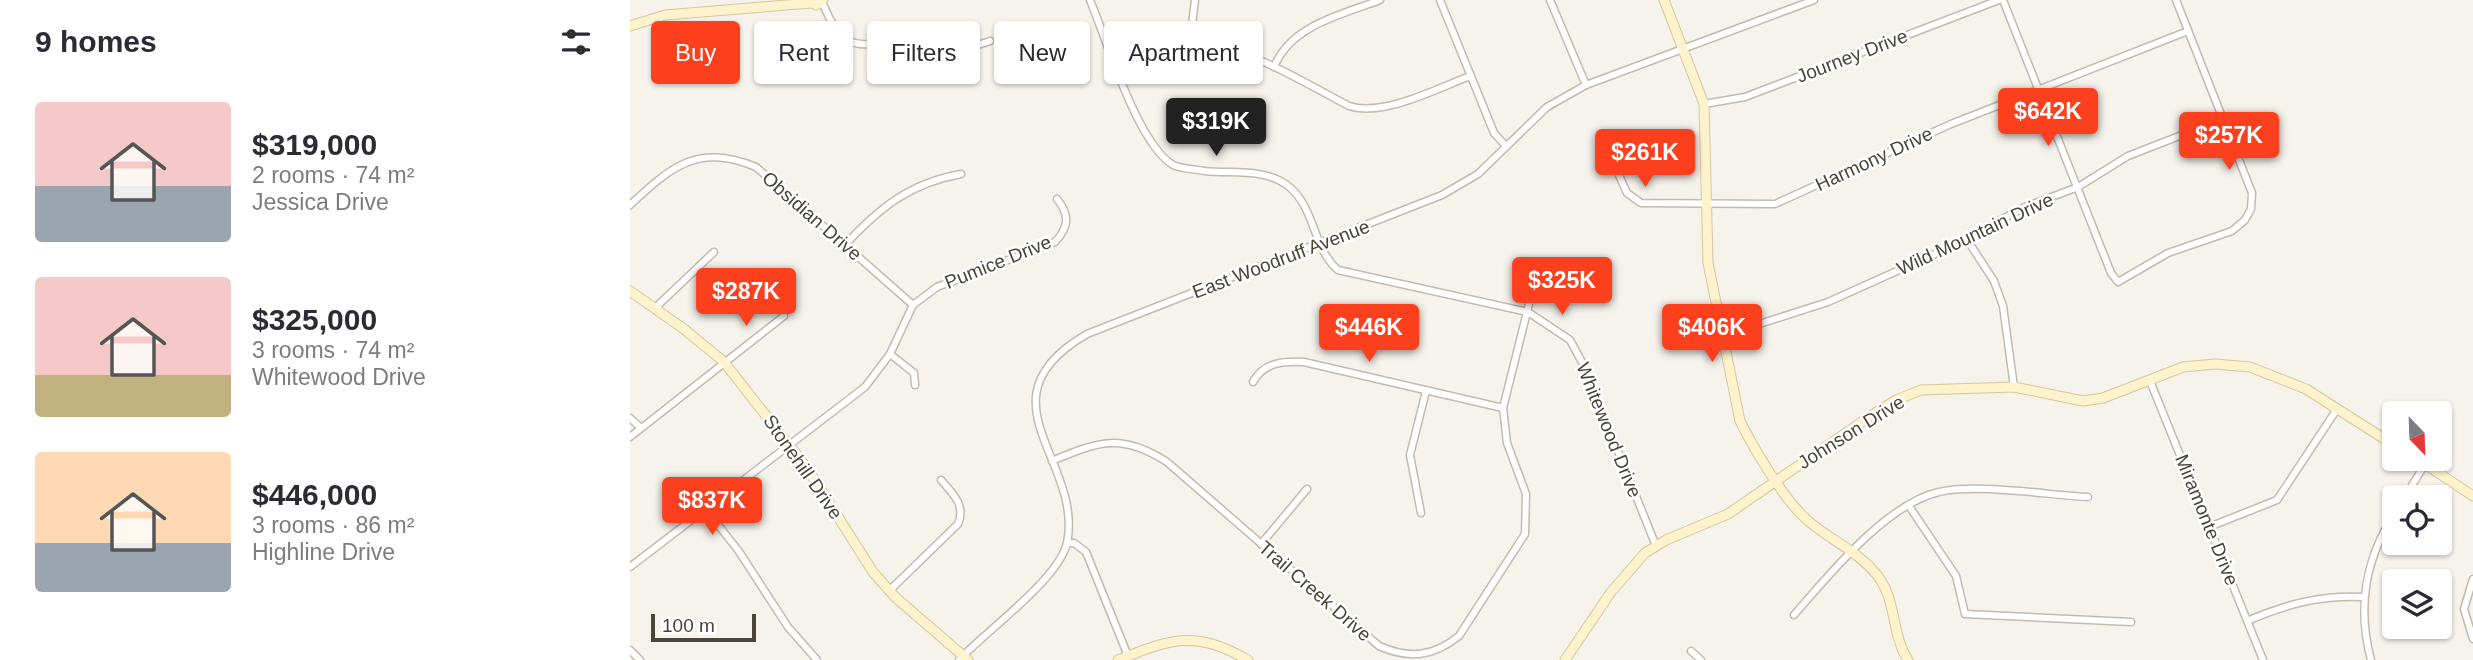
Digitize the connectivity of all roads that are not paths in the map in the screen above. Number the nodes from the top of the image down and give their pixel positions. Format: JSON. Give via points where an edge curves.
{"nodes":[{"id":1,"x":1090,"y":0,"type":"edge"},
{"id":2,"x":1195,"y":0,"type":"edge"},
{"id":3,"x":1380,"y":0,"type":"edge"},
{"id":4,"x":1440,"y":0,"type":"edge"},
{"id":5,"x":1550,"y":0,"type":"edge"},
{"id":6,"x":1664,"y":0,"type":"edge"},
{"id":7,"x":1814,"y":0,"type":"edge"},
{"id":8,"x":2001,"y":0,"type":"edge"},
{"id":9,"x":2176,"y":0,"type":"edge"},
{"id":10,"x":794,"y":2,"type":"edge"},
{"id":11,"x":816,"y":2,"type":"edge"},
{"id":12,"x":1192,"y":21,"type":"edge"},
{"id":13,"x":630,"y":26,"type":"edge"},
{"id":14,"x":2188,"y":31,"type":"junction"},
{"id":15,"x":1104,"y":35,"type":"edge"},
{"id":16,"x":990,"y":41,"type":"dead end"},
{"id":17,"x":1684,"y":48,"type":"junction"},
{"id":18,"x":1263,"y":62,"type":"edge"},
{"id":19,"x":1274,"y":67,"type":"junction"},
{"id":20,"x":1470,"y":76,"type":"junction"},
{"id":21,"x":1124,"y":84,"type":"edge"},
{"id":22,"x":1587,"y":85,"type":"junction"},
{"id":23,"x":2039,"y":88,"type":"junction"},
{"id":24,"x":1704,"y":104,"type":"junction"},
{"id":25,"x":2223,"y":120,"type":"junction"},
{"id":26,"x":1604,"y":142,"type":"dead end"},
{"id":27,"x":1506,"y":146,"type":"junction"},
{"id":28,"x":961,"y":174,"type":"dead end"},
{"id":29,"x":2078,"y":187,"type":"junction"},
{"id":30,"x":1057,"y":198,"type":"dead end"},
{"id":31,"x":630,"y":205,"type":"edge"},
{"id":32,"x":1704,"y":205,"type":"junction"},
{"id":33,"x":1966,"y":237,"type":"junction"},
{"id":34,"x":1320,"y":244,"type":"junction"},
{"id":35,"x":845,"y":245,"type":"junction"},
{"id":36,"x":714,"y":252,"type":"dead end"},
{"id":37,"x":1539,"y":264,"type":"dead end"},
{"id":38,"x":630,"y":291,"type":"edge"},
{"id":39,"x":913,"y":304,"type":"junction"},
{"id":40,"x":655,"y":308,"type":"junction"},
{"id":41,"x":1528,"y":312,"type":"junction"},
{"id":42,"x":784,"y":316,"type":"dead end"},
{"id":43,"x":1722,"y":335,"type":"junction"},
{"id":44,"x":1679,"y":342,"type":"dead end"},
{"id":45,"x":890,"y":354,"type":"junction"},
{"id":46,"x":723,"y":362,"type":"junction"},
{"id":47,"x":2150,"y":381,"type":"junction"},
{"id":48,"x":1253,"y":382,"type":"dead end"},
{"id":49,"x":915,"y":385,"type":"dead end"},
{"id":50,"x":2014,"y":387,"type":"junction"},
{"id":51,"x":1426,"y":391,"type":"junction"},
{"id":52,"x":1503,"y":408,"type":"junction"},
{"id":53,"x":2337,"y":409,"type":"junction"},
{"id":54,"x":630,"y":418,"type":"edge"},
{"id":55,"x":641,"y":428,"type":"junction"},
{"id":56,"x":630,"y":437,"type":"edge"},
{"id":57,"x":2382,"y":437,"type":"edge"},
{"id":58,"x":789,"y":444,"type":"junction"},
{"id":59,"x":1052,"y":461,"type":"junction"},
{"id":60,"x":2436,"y":471,"type":"edge"},
{"id":61,"x":1777,"y":479,"type":"junction"},
{"id":62,"x":941,"y":480,"type":"dead end"},
{"id":63,"x":1307,"y":489,"type":"dead end"},
{"id":64,"x":2473,"y":496,"type":"edge"},
{"id":65,"x":2088,"y":497,"type":"dead end"},
{"id":66,"x":1909,"y":506,"type":"junction"},
{"id":67,"x":706,"y":510,"type":"junction"},
{"id":68,"x":1421,"y":513,"type":"dead end"},
{"id":69,"x":2209,"y":527,"type":"junction"},
{"id":70,"x":2382,"y":533,"type":"edge"},
{"id":71,"x":1067,"y":543,"type":"junction"},
{"id":72,"x":1261,"y":544,"type":"junction"},
{"id":73,"x":1656,"y":546,"type":"junction"},
{"id":74,"x":1850,"y":551,"type":"junction"},
{"id":75,"x":630,"y":568,"type":"edge"},
{"id":76,"x":2473,"y":579,"type":"edge"},
{"id":77,"x":889,"y":591,"type":"junction"},
{"id":78,"x":2364,"y":597,"type":"junction"},
{"id":79,"x":1794,"y":615,"type":"dead end"},
{"id":80,"x":2247,"y":621,"type":"junction"},
{"id":81,"x":2131,"y":622,"type":"dead end"},
{"id":82,"x":2473,"y":639,"type":"edge"},
{"id":83,"x":630,"y":650,"type":"edge"},
{"id":84,"x":1691,"y":651,"type":"dead end"},
{"id":85,"x":963,"y":658,"type":"edge"},
{"id":86,"x":1123,"y":658,"type":"edge"},
{"id":87,"x":640,"y":660,"type":"edge"},
{"id":88,"x":817,"y":660,"type":"edge"},
{"id":89,"x":1248,"y":660,"type":"edge"},
{"id":90,"x":1565,"y":660,"type":"edge"},
{"id":91,"x":1701,"y":660,"type":"edge"},
{"id":92,"x":1908,"y":660,"type":"edge"},
{"id":93,"x":2263,"y":660,"type":"edge"},
{"id":94,"x":2371,"y":660,"type":"edge"}],
"edges":[{"from":1,"to":15,"type":"street"},
{"from":2,"to":12,"type":"street"},
{"from":3,"to":19,"type":"street","via":[[1298,34]]},
{"from":4,"to":20,"type":"street"},
{"from":5,"to":22,"type":"street"},
{"from":6,"to":17,"type":"street"},
{"from":7,"to":17,"type":"street","name":"East Woodruff Avenue"},
{"from":8,"to":23,"type":"street"},
{"from":8,"to":24,"type":"street","name":"Journey Drive","via":[[1745,97]]},
{"from":9,"to":14,"type":"street"},
{"from":10,"to":11,"type":"street"},
{"from":10,"to":13,"type":"street","via":[[665,15]]},
{"from":11,"to":16,"type":"street","via":[[847,40],[861,45],[912,34],[971,48]]},
{"from":14,"to":23,"type":"street","name":"Harmony Drive"},
{"from":14,"to":25,"type":"street"},
{"from":17,"to":22,"type":"street","name":"East Woodruff Avenue"},
{"from":17,"to":24,"type":"street"},
{"from":18,"to":19,"type":"street"},
{"from":19,"to":20,"type":"street","via":[[1365,110]]},
{"from":20,"to":27,"type":"street","via":[[1494,133]]},
{"from":21,"to":34,"type":"street","name":"Whitewood Drive","via":[[1147,138],[1167,160],[1193,169],[1259,173],[1284,183],[1309,213]]},
{"from":22,"to":27,"type":"street","name":"East Woodruff Avenue","via":[[1547,107]]},
{"from":23,"to":29,"type":"street"},
{"from":23,"to":32,"type":"street","name":"Harmony Drive","via":[[1774,204]]},
{"from":24,"to":32,"type":"street"},
{"from":25,"to":29,"type":"street","name":"Wild Mountain Drive","via":[[2128,156]]},
{"from":25,"to":29,"type":"street","via":[[2252,193],[2251,209],[2232,231],[2158,257],[2118,282]]},
{"from":26,"to":32,"type":"street","name":"Harmony Drive","via":[[1627,193],[1641,203]]},
{"from":27,"to":34,"type":"street","name":"East Woodruff Avenue","via":[[1478,174],[1442,195]]},
{"from":28,"to":35,"type":"street","via":[[936,178],[896,196]]},
{"from":29,"to":33,"type":"street","name":"Wild Mountain Drive"},
{"from":30,"to":39,"type":"street","name":"Pumice Drive","via":[[1068,222],[1055,242],[937,287]]},
{"from":31,"to":35,"type":"street","name":"Obsidian Drive","via":[[668,170],[711,155],[727,156],[756,167]]},
{"from":32,"to":43,"type":"street","via":[[1708,262]]},
{"from":33,"to":43,"type":"street","name":"Wild Mountain Drive","via":[[1829,302]]},
{"from":33,"to":50,"type":"street","via":[[1994,281],[2003,306]]},
{"from":34,"to":41,"type":"street","name":"Whitewood Drive","via":[[1327,261],[1338,270]]},
{"from":34,"to":59,"type":"street","name":"East Woodruff Avenue","via":[[1087,334],[1067,346],[1049,363],[1036,407]]},
{"from":35,"to":39,"type":"street","name":"Obsidian Drive"},
{"from":36,"to":40,"type":"street"},
{"from":37,"to":41,"type":"street","name":"Trail Creek Drive"},
{"from":38,"to":40,"type":"street","name":"Stonehill Drive"},
{"from":39,"to":45,"type":"street"},
{"from":40,"to":46,"type":"street","name":"Stonehill Drive"},
{"from":41,"to":52,"type":"street","name":"Trail Creek Drive"},
{"from":41,"to":73,"type":"street","name":"Whitewood Drive","via":[[1570,340]]},
{"from":42,"to":46,"type":"street"},
{"from":43,"to":44,"type":"street","name":"Wild Mountain Drive"},
{"from":43,"to":61,"type":"street","via":[[1740,421]]},
{"from":45,"to":49,"type":"street","via":[[915,373]]},
{"from":45,"to":58,"type":"street","via":[[865,387]]},
{"from":46,"to":55,"type":"street"},
{"from":46,"to":58,"type":"street","name":"Stonehill Drive"},
{"from":47,"to":50,"type":"street","name":"Johnson Drive","via":[[2083,401]]},
{"from":47,"to":53,"type":"street","name":"Johnson Drive","via":[[2183,367],[2215,363],[2250,367],[2306,389]]},
{"from":47,"to":69,"type":"street","name":"Miramonte Drive"},
{"from":48,"to":51,"type":"street","via":[[1259,370],[1283,361],[1304,362]]},
{"from":50,"to":61,"type":"street","name":"Johnson Drive","via":[[1922,390],[1896,400]]},
{"from":51,"to":52,"type":"street"},
{"from":51,"to":68,"type":"street","via":[[1410,455]]},
{"from":52,"to":72,"type":"street","name":"Trail Creek Drive","via":[[1507,443],[1526,494],[1525,534],[1459,636],[1445,648],[1414,656],[1379,646]]},
{"from":53,"to":57,"type":"street","name":"Johnson Drive"},
{"from":53,"to":69,"type":"street","via":[[2277,500]]},
{"from":54,"to":55,"type":"street"},
{"from":55,"to":56,"type":"street"},
{"from":58,"to":67,"type":"street"},
{"from":58,"to":77,"type":"street","name":"Stonehill Drive"},
{"from":59,"to":71,"type":"street","name":"East Woodruff Avenue","via":[[1065,493]]},
{"from":59,"to":72,"type":"street","name":"Trail Creek Drive","via":[[1105,442],[1135,444],[1167,462]]},
{"from":60,"to":64,"type":"street"},
{"from":61,"to":73,"type":"street","name":"Johnson Drive","via":[[1728,514]]},
{"from":61,"to":74,"type":"street","via":[[1807,519]]},
{"from":62,"to":77,"type":"street","via":[[958,499],[962,515],[958,524]]},
{"from":63,"to":72,"type":"street"},
{"from":65,"to":66,"type":"street","via":[[1958,489],[1921,497]]},
{"from":66,"to":74,"type":"street"},
{"from":66,"to":81,"type":"street","via":[[1956,576],[1965,614]]},
{"from":67,"to":75,"type":"street"},
{"from":67,"to":88,"type":"street","via":[[738,550],[780,617]]},
{"from":69,"to":80,"type":"street","name":"Miramonte Drive"},
{"from":70,"to":78,"type":"street","via":[[2369,565]]},
{"from":71,"to":85,"type":"street","name":"East Woodruff Avenue","via":[[1048,575]]},
{"from":71,"to":86,"type":"street","via":[[1086,552]]},
{"from":73,"to":90,"type":"street","name":"Johnson Drive","via":[[1644,553],[1611,592]]},
{"from":74,"to":79,"type":"street"},
{"from":74,"to":92,"type":"street","via":[[1878,576],[1887,592],[1894,629]]},
{"from":76,"to":82,"type":"street","via":[[2464,609]]},
{"from":77,"to":85,"type":"street","name":"Stonehill Drive"},
{"from":78,"to":80,"type":"street","via":[[2303,600]]},
{"from":78,"to":94,"type":"street"},
{"from":80,"to":93,"type":"street","name":"Miramonte Drive"},
{"from":83,"to":87,"type":"street"},
{"from":84,"to":91,"type":"street"},
{"from":86,"to":89,"type":"street","via":[[1197,639],[1224,646]]}]}
